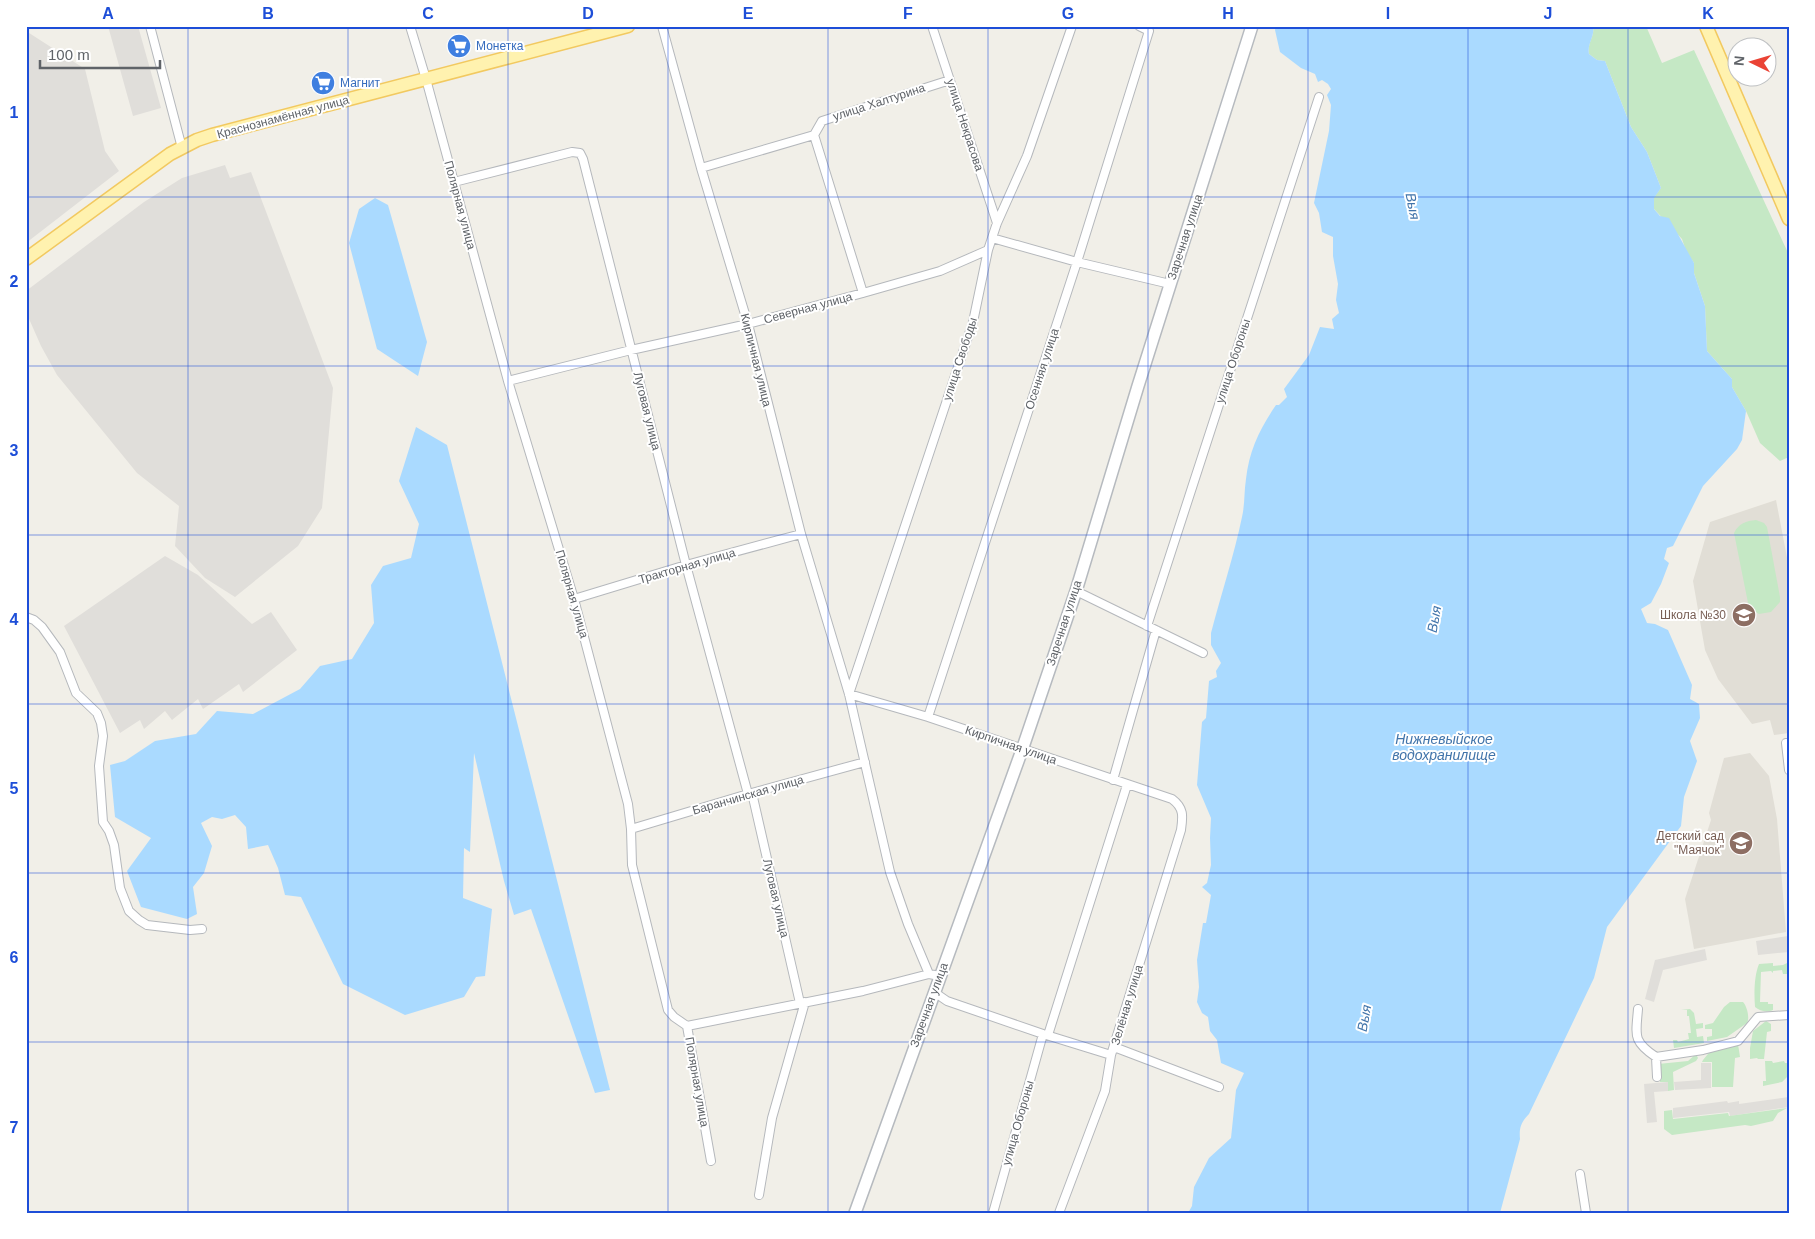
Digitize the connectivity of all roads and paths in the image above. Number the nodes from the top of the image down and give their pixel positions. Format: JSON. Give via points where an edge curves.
{"nodes":[{"id":1,"x":150,"y":26,"type":"edge"},
{"id":2,"x":410,"y":26,"type":"edge"},
{"id":3,"x":628,"y":26,"type":"edge"},
{"id":4,"x":662,"y":26,"type":"edge"},
{"id":5,"x":932,"y":26,"type":"edge"},
{"id":6,"x":1072,"y":26,"type":"edge"},
{"id":7,"x":1139,"y":26,"type":"edge"},
{"id":8,"x":1252,"y":26,"type":"edge"},
{"id":9,"x":1706,"y":26,"type":"edge"},
{"id":10,"x":426,"y":79,"type":"junction"},
{"id":11,"x":950,"y":80,"type":"junction"},
{"id":12,"x":1318,"y":97,"type":"dead end"},
{"id":13,"x":814,"y":135,"type":"junction"},
{"id":14,"x":182,"y":148,"type":"junction"},
{"id":15,"x":701,"y":168,"type":"junction"},
{"id":16,"x":454,"y":182,"type":"junction"},
{"id":17,"x":1789,"y":219,"type":"edge"},
{"id":18,"x":997,"y":223,"type":"junction"},
{"id":19,"x":992,"y":238,"type":"junction"},
{"id":20,"x":988,"y":250,"type":"junction"},
{"id":21,"x":26,"y":260,"type":"edge"},
{"id":22,"x":1077,"y":262,"type":"junction"},
{"id":23,"x":1170,"y":284,"type":"junction"},
{"id":24,"x":863,"y":293,"type":"junction"},
{"id":25,"x":748,"y":324,"type":"junction"},
{"id":26,"x":631,"y":350,"type":"junction"},
{"id":27,"x":508,"y":381,"type":"junction"},
{"id":28,"x":801,"y":534,"type":"junction"},
{"id":29,"x":686,"y":565,"type":"junction"},
{"id":30,"x":1076,"y":591,"type":"junction"},
{"id":31,"x":574,"y":599,"type":"junction"},
{"id":32,"x":26,"y":616,"type":"edge"},
{"id":33,"x":1147,"y":626,"type":"junction"},
{"id":34,"x":1156,"y":630,"type":"junction"},
{"id":35,"x":1203,"y":652,"type":"dead end"},
{"id":36,"x":849,"y":694,"type":"junction"},
{"id":37,"x":928,"y":717,"type":"junction"},
{"id":38,"x":1786,"y":743,"type":"dead end"},
{"id":39,"x":1022,"y":750,"type":"junction"},
{"id":40,"x":865,"y":762,"type":"junction"},
{"id":41,"x":1789,"y":770,"type":"edge"},
{"id":42,"x":1113,"y":780,"type":"junction"},
{"id":43,"x":1127,"y":785,"type":"junction"},
{"id":44,"x":750,"y":794,"type":"junction"},
{"id":45,"x":1172,"y":799,"type":"joint"},
{"id":46,"x":631,"y":829,"type":"junction"},
{"id":47,"x":202,"y":929,"type":"dead end"},
{"id":48,"x":934,"y":975,"type":"junction"},
{"id":49,"x":934,"y":992,"type":"junction"},
{"id":50,"x":803,"y":1003,"type":"junction"},
{"id":51,"x":1638,"y":1009,"type":"dead end"},
{"id":52,"x":1789,"y":1015,"type":"edge"},
{"id":53,"x":687,"y":1026,"type":"junction"},
{"id":54,"x":1046,"y":1035,"type":"junction"},
{"id":55,"x":1114,"y":1047,"type":"junction"},
{"id":56,"x":1111,"y":1055,"type":"junction"},
{"id":57,"x":1656,"y":1057,"type":"junction"},
{"id":58,"x":1657,"y":1077,"type":"dead end"},
{"id":59,"x":1218,"y":1087,"type":"dead end"},
{"id":60,"x":711,"y":1161,"type":"dead end"},
{"id":61,"x":1580,"y":1174,"type":"dead end"},
{"id":62,"x":759,"y":1195,"type":"dead end"},
{"id":63,"x":855,"y":1213,"type":"edge"},
{"id":64,"x":993,"y":1213,"type":"edge"},
{"id":65,"x":1059,"y":1213,"type":"edge"},
{"id":66,"x":1586,"y":1213,"type":"edge"}],
"edges":[{"from":1,"to":14,"type":"street"},
{"from":2,"to":10,"type":"street","name":"Полярная улица"},
{"from":3,"to":10,"type":"main road","name":"Краснознамённая улица"},
{"from":4,"to":15,"type":"street","name":"Кирпичная улица"},
{"from":5,"to":11,"type":"street","name":"улица Некрасова"},
{"from":6,"to":18,"type":"street","name":"улица Свободы","via":[[1027,156]]},
{"from":7,"to":22,"type":"street","name":"Осенняя улица","via":[[1149,30]]},
{"from":8,"to":23,"type":"street","name":"Заречная улица"},
{"from":9,"to":17,"type":"main road"},
{"from":10,"to":14,"type":"main road","name":"Краснознамённая улица","via":[[212,135]]},
{"from":10,"to":16,"type":"street","name":"Полярная улица"},
{"from":11,"to":13,"type":"street","name":"улица Халтурина","via":[[822,121]]},
{"from":11,"to":18,"type":"street","name":"улица Некрасова"},
{"from":12,"to":33,"type":"street","name":"улица Обороны"},
{"from":13,"to":15,"type":"street","name":"улица Халтурина"},
{"from":13,"to":24,"type":"street"},
{"from":14,"to":21,"type":"main road","name":"Краснознамённая улица"},
{"from":15,"to":25,"type":"street","name":"Кирпичная улица"},
{"from":16,"to":26,"type":"street","name":"Луговая улица","via":[[572,152],[580,153]]},
{"from":16,"to":27,"type":"street","name":"Полярная улица"},
{"from":18,"to":19,"type":"street","name":"улица Свободы"},
{"from":19,"to":20,"type":"street","name":"улица Свободы"},
{"from":19,"to":22,"type":"street"},
{"from":20,"to":24,"type":"street","name":"Северная улица","via":[[940,271]]},
{"from":20,"to":36,"type":"street","name":"улица Свободы","via":[[973,322]]},
{"from":22,"to":23,"type":"street"},
{"from":22,"to":37,"type":"street","name":"Осенняя улица"},
{"from":23,"to":30,"type":"street","name":"Заречная улица"},
{"from":24,"to":25,"type":"street","name":"Северная улица"},
{"from":25,"to":26,"type":"street","name":"Северная улица"},
{"from":25,"to":28,"type":"street","name":"Кирпичная улица"},
{"from":26,"to":27,"type":"street","name":"Северная улица"},
{"from":26,"to":29,"type":"street","name":"Луговая улица"},
{"from":27,"to":31,"type":"street","name":"Полярная улица"},
{"from":28,"to":29,"type":"street","name":"Тракторная улица"},
{"from":28,"to":36,"type":"street","name":"Кирпичная улица"},
{"from":29,"to":31,"type":"street","name":"Тракторная улица"},
{"from":29,"to":44,"type":"street","name":"Луговая улица"},
{"from":30,"to":33,"type":"street"},
{"from":30,"to":39,"type":"street","name":"Заречная улица"},
{"from":31,"to":46,"type":"street","name":"Полярная улица","via":[[628,804]]},
{"from":32,"to":47,"type":"street","via":[[42,627],[56,646],[76,693],[97,713],[101,723],[103,736],[99,766],[103,822],[110,831],[120,888],[129,910],[146,925]]},
{"from":33,"to":34,"type":"street"},
{"from":34,"to":35,"type":"street"},
{"from":34,"to":42,"type":"street"},
{"from":36,"to":37,"type":"street","name":"Кирпичная улица"},
{"from":36,"to":40,"type":"street","name":"Кирпичная улица"},
{"from":37,"to":39,"type":"street","name":"Кирпичная улица"},
{"from":38,"to":41,"type":"street"},
{"from":39,"to":42,"type":"street","name":"Кирпичная улица"},
{"from":39,"to":48,"type":"street","name":"Заречная улица"},
{"from":40,"to":44,"type":"street","name":"Баранчинская улица"},
{"from":40,"to":48,"type":"street","name":"Кирпичная улица","via":[[890,872],[908,924]]},
{"from":42,"to":43,"type":"street","name":"Кирпичная улица"},
{"from":43,"to":45,"type":"street","name":"Кирпичная улица"},
{"from":43,"to":54,"type":"street","name":"улица Обороны"},
{"from":44,"to":46,"type":"street","name":"Баранчинская улица"},
{"from":44,"to":50,"type":"street","name":"Луговая улица"},
{"from":45,"to":55,"type":"street","name":"Зелёная улица","via":[[1181,810],[1181,830]]},
{"from":46,"to":53,"type":"street","name":"Полярная улица","via":[[632,865],[668,1010]]},
{"from":48,"to":49,"type":"street","name":"Заречная улица"},
{"from":48,"to":50,"type":"street"},
{"from":49,"to":54,"type":"street","via":[[947,1001]]},
{"from":49,"to":63,"type":"street","name":"Заречная улица"},
{"from":50,"to":53,"type":"street"},
{"from":50,"to":62,"type":"street","name":"Луговая улица","via":[[772,1118]]},
{"from":51,"to":57,"type":"street","via":[[1636,1037],[1643,1049]]},
{"from":52,"to":57,"type":"street","via":[[1758,1017],[1738,1041]]},
{"from":53,"to":60,"type":"street","name":"Полярная улица"},
{"from":54,"to":56,"type":"street"},
{"from":54,"to":64,"type":"street","name":"улица Обороны"},
{"from":55,"to":56,"type":"street","name":"Зелёная улица"},
{"from":55,"to":59,"type":"street"},
{"from":56,"to":65,"type":"street","name":"Зелёная улица","via":[[1105,1091]]},
{"from":57,"to":58,"type":"street"},
{"from":61,"to":66,"type":"street"}]}
